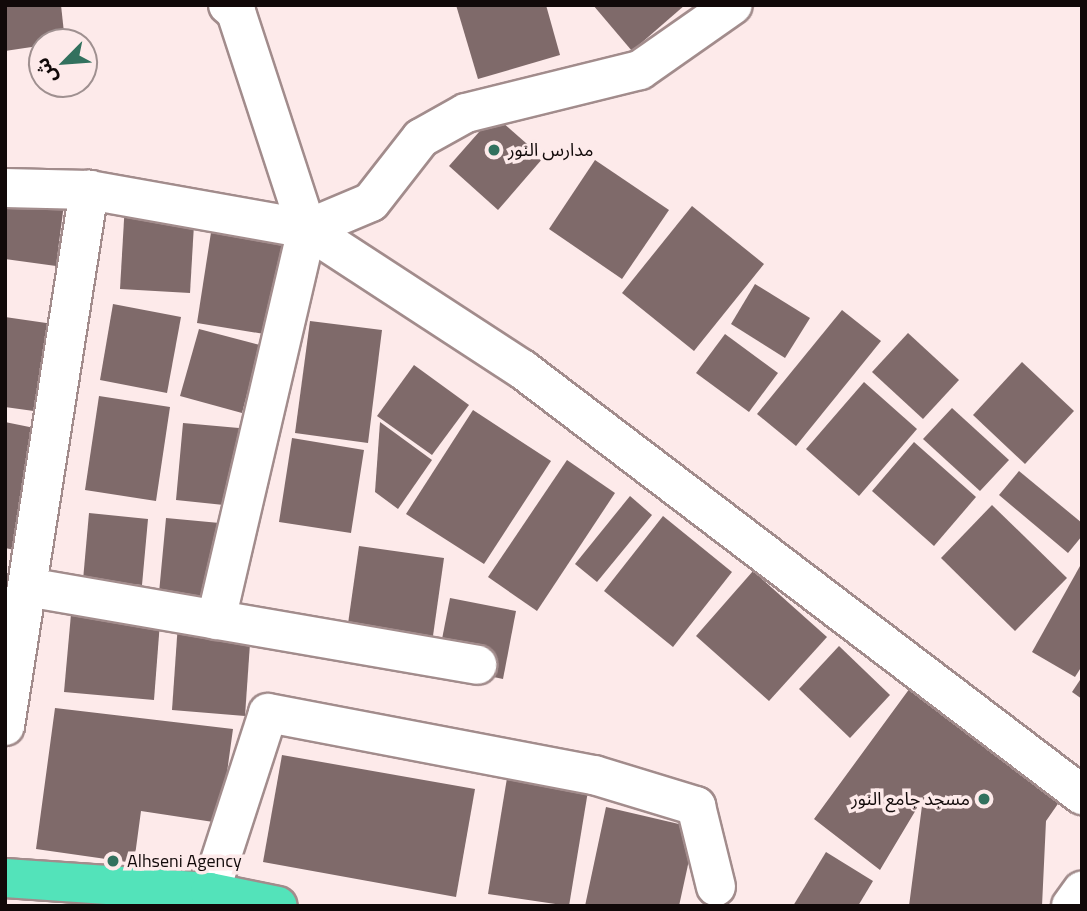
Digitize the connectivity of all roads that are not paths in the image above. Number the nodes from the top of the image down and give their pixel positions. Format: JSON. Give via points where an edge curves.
{"nodes":[{"id":1,"x":228,"y":5,"type":"edge"},
{"id":2,"x":733,"y":5,"type":"edge"},
{"id":3,"x":5,"y":188,"type":"edge"},
{"id":4,"x":89,"y":190,"type":"junction"},
{"id":5,"x":307,"y":229,"type":"junction"},
{"id":6,"x":27,"y":587,"type":"junction"},
{"id":7,"x":216,"y":620,"type":"junction"},
{"id":8,"x":477,"y":665,"type":"dead end"},
{"id":9,"x":5,"y":726,"type":"edge"},
{"id":10,"x":1082,"y":795,"type":"edge"},
{"id":11,"x":5,"y":878,"type":"edge"},
{"id":12,"x":716,"y":887,"type":"dead end"},
{"id":13,"x":1082,"y":891,"type":"edge"},
{"id":14,"x":210,"y":892,"type":"junction"},
{"id":15,"x":278,"y":906,"type":"edge"},
{"id":16,"x":1071,"y":906,"type":"edge"}],
"edges":[{"from":1,"to":5,"type":"street","via":[[236,12]]},
{"from":2,"to":5,"type":"street","via":[[640,70],[466,113],[421,138],[371,202]]},
{"from":3,"to":4,"type":"street"},
{"from":4,"to":5,"type":"street"},
{"from":4,"to":6,"type":"street"},
{"from":5,"to":7,"type":"street"},
{"from":5,"to":10,"type":"street","via":[[522,369]]},
{"from":6,"to":7,"type":"street"},
{"from":6,"to":9,"type":"street"},
{"from":7,"to":8,"type":"street"},
{"from":11,"to":14,"type":"highway"},
{"from":12,"to":14,"type":"street","via":[[696,806],[594,775],[268,713]]},
{"from":13,"to":16,"type":"street"},
{"from":14,"to":15,"type":"highway"}]}
